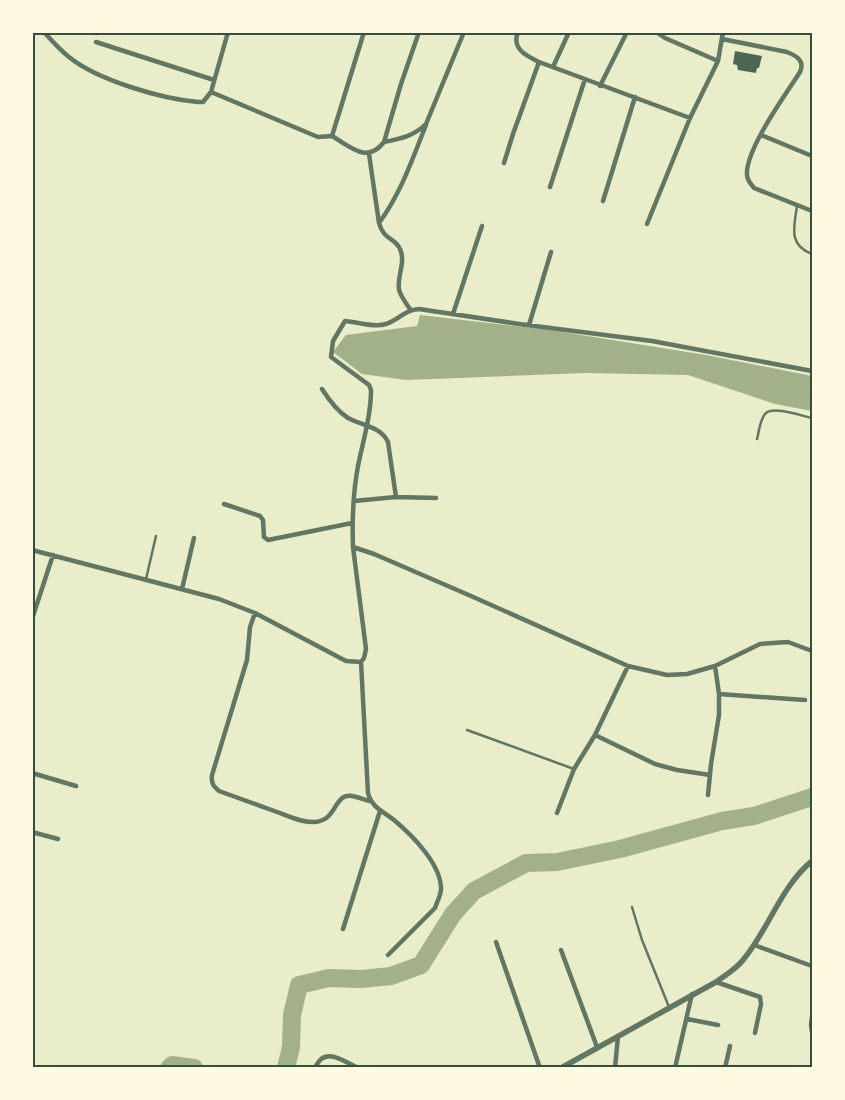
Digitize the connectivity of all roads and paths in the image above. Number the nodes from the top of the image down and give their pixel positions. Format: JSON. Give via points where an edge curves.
{"nodes":[{"id":1,"x":44,"y":32,"type":"edge"},
{"id":2,"x":364,"y":32,"type":"edge"},
{"id":3,"x":419,"y":32,"type":"edge"},
{"id":4,"x":464,"y":32,"type":"edge"},
{"id":5,"x":518,"y":32,"type":"edge"},
{"id":6,"x":569,"y":32,"type":"edge"},
{"id":7,"x":627,"y":32,"type":"edge"},
{"id":8,"x":656,"y":32,"type":"edge"},
{"id":9,"x":723,"y":32,"type":"edge"},
{"id":10,"x":227,"y":33,"type":"edge"},
{"id":11,"x":722,"y":39,"type":"junction"},
{"id":12,"x":96,"y":42,"type":"dead end"},
{"id":13,"x":718,"y":61,"type":"junction"},
{"id":14,"x":539,"y":62,"type":"junction"},
{"id":15,"x":554,"y":67,"type":"junction"},
{"id":16,"x":585,"y":79,"type":"junction"},
{"id":17,"x":214,"y":80,"type":"junction"},
{"id":18,"x":600,"y":86,"type":"junction"},
{"id":19,"x":211,"y":92,"type":"junction"},
{"id":20,"x":635,"y":97,"type":"junction"},
{"id":21,"x":690,"y":118,"type":"junction"},
{"id":22,"x":426,"y":124,"type":"junction"},
{"id":23,"x":761,"y":135,"type":"junction"},
{"id":24,"x":332,"y":136,"type":"junction"},
{"id":25,"x":384,"y":142,"type":"junction"},
{"id":26,"x":369,"y":154,"type":"junction"},
{"id":27,"x":812,"y":156,"type":"edge"},
{"id":28,"x":504,"y":163,"type":"dead end"},
{"id":29,"x":550,"y":187,"type":"dead end"},
{"id":30,"x":603,"y":201,"type":"dead end"},
{"id":31,"x":797,"y":206,"type":"junction"},
{"id":32,"x":812,"y":211,"type":"edge"},
{"id":33,"x":378,"y":223,"type":"junction"},
{"id":34,"x":647,"y":224,"type":"dead end"},
{"id":35,"x":482,"y":226,"type":"dead end"},
{"id":36,"x":551,"y":252,"type":"dead end"},
{"id":37,"x":812,"y":254,"type":"edge"},
{"id":38,"x":410,"y":309,"type":"junction"},
{"id":39,"x":453,"y":314,"type":"junction"},
{"id":40,"x":528,"y":325,"type":"junction"},
{"id":41,"x":812,"y":371,"type":"edge"},
{"id":42,"x":322,"y":389,"type":"dead end"},
{"id":43,"x":812,"y":418,"type":"edge"},
{"id":44,"x":367,"y":426,"type":"junction"},
{"id":45,"x":757,"y":439,"type":"dead end"},
{"id":46,"x":396,"y":497,"type":"junction"},
{"id":47,"x":436,"y":498,"type":"dead end"},
{"id":48,"x":354,"y":501,"type":"junction"},
{"id":49,"x":224,"y":504,"type":"dead end"},
{"id":50,"x":352,"y":523,"type":"junction"},
{"id":51,"x":156,"y":536,"type":"dead end"},
{"id":52,"x":194,"y":538,"type":"dead end"},
{"id":53,"x":353,"y":547,"type":"junction"},
{"id":54,"x":32,"y":550,"type":"edge"},
{"id":55,"x":53,"y":556,"type":"junction"},
{"id":56,"x":146,"y":579,"type":"junction"},
{"id":57,"x":182,"y":589,"type":"junction"},
{"id":58,"x":255,"y":614,"type":"junction"},
{"id":59,"x":32,"y":619,"type":"edge"},
{"id":60,"x":812,"y":651,"type":"edge"},
{"id":61,"x":361,"y":662,"type":"junction"},
{"id":62,"x":628,"y":666,"type":"junction"},
{"id":63,"x":715,"y":666,"type":"junction"},
{"id":64,"x":719,"y":694,"type":"junction"},
{"id":65,"x":805,"y":700,"type":"dead end"},
{"id":66,"x":467,"y":730,"type":"dead end"},
{"id":67,"x":594,"y":735,"type":"junction"},
{"id":68,"x":574,"y":769,"type":"junction"},
{"id":69,"x":32,"y":773,"type":"edge"},
{"id":70,"x":710,"y":775,"type":"junction"},
{"id":71,"x":76,"y":786,"type":"dead end"},
{"id":72,"x":708,"y":795,"type":"dead end"},
{"id":73,"x":370,"y":801,"type":"junction"},
{"id":74,"x":380,"y":811,"type":"junction"},
{"id":75,"x":558,"y":813,"type":"dead end"},
{"id":76,"x":32,"y":832,"type":"edge"},
{"id":77,"x":58,"y":838,"type":"dead end"},
{"id":78,"x":812,"y":861,"type":"edge"},
{"id":79,"x":632,"y":907,"type":"dead end"},
{"id":80,"x":342,"y":929,"type":"dead end"},
{"id":81,"x":496,"y":942,"type":"dead end"},
{"id":82,"x":754,"y":945,"type":"junction"},
{"id":83,"x":561,"y":950,"type":"dead end"},
{"id":84,"x":388,"y":955,"type":"dead end"},
{"id":85,"x":812,"y":966,"type":"edge"},
{"id":86,"x":716,"y":982,"type":"junction"},
{"id":87,"x":692,"y":994,"type":"junction"},
{"id":88,"x":669,"y":1007,"type":"junction"},
{"id":89,"x":812,"y":1017,"type":"edge"},
{"id":90,"x":687,"y":1019,"type":"junction"},
{"id":91,"x":718,"y":1025,"type":"dead end"},
{"id":92,"x":812,"y":1032,"type":"edge"},
{"id":93,"x":755,"y":1033,"type":"dead end"},
{"id":94,"x":618,"y":1036,"type":"junction"},
{"id":95,"x":730,"y":1046,"type":"dead end"},
{"id":96,"x":597,"y":1048,"type":"junction"},
{"id":97,"x":357,"y":1067,"type":"edge"},
{"id":98,"x":316,"y":1068,"type":"edge"},
{"id":99,"x":540,"y":1068,"type":"edge"},
{"id":100,"x":561,"y":1068,"type":"edge"},
{"id":101,"x":615,"y":1068,"type":"edge"},
{"id":102,"x":675,"y":1068,"type":"edge"},
{"id":103,"x":725,"y":1068,"type":"edge"}],
"edges":[{"from":1,"to":19,"type":"street","via":[[68,57],[104,77],[188,102],[203,102]]},
{"from":2,"to":24,"type":"street"},
{"from":3,"to":25,"type":"street"},
{"from":4,"to":22,"type":"street"},
{"from":5,"to":14,"type":"street","via":[[518,48]]},
{"from":6,"to":15,"type":"street"},
{"from":7,"to":18,"type":"street"},
{"from":8,"to":13,"type":"street"},
{"from":9,"to":11,"type":"street"},
{"from":10,"to":17,"type":"street"},
{"from":11,"to":13,"type":"street"},
{"from":11,"to":23,"type":"street","via":[[787,52],[802,62],[800,72]]},
{"from":12,"to":17,"type":"street"},
{"from":13,"to":21,"type":"street"},
{"from":14,"to":15,"type":"street"},
{"from":14,"to":28,"type":"street"},
{"from":15,"to":16,"type":"street"},
{"from":16,"to":18,"type":"street"},
{"from":16,"to":29,"type":"street"},
{"from":17,"to":19,"type":"street"},
{"from":18,"to":20,"type":"street"},
{"from":19,"to":24,"type":"street","via":[[318,137]]},
{"from":20,"to":21,"type":"street"},
{"from":20,"to":30,"type":"street"},
{"from":21,"to":34,"type":"street"},
{"from":22,"to":25,"type":"street","via":[[414,134]]},
{"from":22,"to":33,"type":"street","via":[[402,185]]},
{"from":23,"to":27,"type":"street"},
{"from":23,"to":31,"type":"street","via":[[749,158],[748,181],[754,188]]},
{"from":24,"to":26,"type":"street"},
{"from":25,"to":26,"type":"street"},
{"from":26,"to":33,"type":"street"},
{"from":31,"to":32,"type":"street"},
{"from":31,"to":37,"type":"lane","via":[[794,239],[799,247]]},
{"from":33,"to":38,"type":"street","via":[[382,232],[400,249],[399,290]]},
{"from":35,"to":39,"type":"street"},
{"from":36,"to":40,"type":"street"},
{"from":38,"to":39,"type":"street"},
{"from":38,"to":44,"type":"street","via":[[386,324],[345,321],[333,341],[331,357],[369,385]]},
{"from":39,"to":40,"type":"street"},
{"from":40,"to":41,"type":"street","via":[[652,341]]},
{"from":42,"to":44,"type":"street","via":[[342,413]]},
{"from":43,"to":45,"type":"lane","via":[[781,411],[766,413]]},
{"from":44,"to":46,"type":"street","via":[[379,430],[388,442]]},
{"from":44,"to":48,"type":"street"},
{"from":46,"to":47,"type":"street"},
{"from":46,"to":48,"type":"street"},
{"from":48,"to":50,"type":"street"},
{"from":49,"to":50,"type":"street","via":[[260,516],[264,537],[268,540]]},
{"from":50,"to":53,"type":"street"},
{"from":51,"to":56,"type":"lane"},
{"from":52,"to":57,"type":"street"},
{"from":53,"to":61,"type":"street","via":[[366,648]]},
{"from":53,"to":62,"type":"street"},
{"from":54,"to":55,"type":"street"},
{"from":55,"to":56,"type":"street"},
{"from":55,"to":59,"type":"street"},
{"from":56,"to":57,"type":"street"},
{"from":57,"to":58,"type":"street","via":[[219,599]]},
{"from":58,"to":61,"type":"street","via":[[346,661]]},
{"from":58,"to":73,"type":"street","via":[[250,627],[247,660],[212,775],[213,786],[296,819],[312,822],[328,818],[345,796]]},
{"from":60,"to":63,"type":"street","via":[[788,642],[760,644]]},
{"from":61,"to":73,"type":"street"},
{"from":62,"to":63,"type":"street","via":[[668,675],[687,674]]},
{"from":62,"to":67,"type":"street"},
{"from":63,"to":64,"type":"street"},
{"from":64,"to":65,"type":"street"},
{"from":64,"to":70,"type":"street"},
{"from":66,"to":68,"type":"lane"},
{"from":67,"to":68,"type":"street"},
{"from":67,"to":70,"type":"street","via":[[655,764]]},
{"from":68,"to":75,"type":"street"},
{"from":69,"to":71,"type":"street"},
{"from":70,"to":72,"type":"street"},
{"from":73,"to":74,"type":"street"},
{"from":74,"to":80,"type":"street"},
{"from":74,"to":84,"type":"street","via":[[416,841],[432,863],[441,889],[435,908]]},
{"from":76,"to":77,"type":"street"},
{"from":78,"to":82,"type":"street","via":[[797,875]]},
{"from":79,"to":88,"type":"lane"},
{"from":81,"to":99,"type":"street"},
{"from":82,"to":85,"type":"street"},
{"from":82,"to":86,"type":"street","via":[[743,960]]},
{"from":83,"to":96,"type":"street"},
{"from":86,"to":87,"type":"street"},
{"from":86,"to":93,"type":"street","via":[[760,996]]},
{"from":87,"to":88,"type":"street"},
{"from":87,"to":90,"type":"street"},
{"from":88,"to":94,"type":"street"},
{"from":89,"to":92,"type":"street"},
{"from":90,"to":91,"type":"street"},
{"from":90,"to":102,"type":"street"},
{"from":94,"to":96,"type":"street"},
{"from":94,"to":101,"type":"street"},
{"from":95,"to":103,"type":"street"},
{"from":96,"to":100,"type":"street"},
{"from":97,"to":98,"type":"street","via":[[333,1056],[317,1062]]}]}
